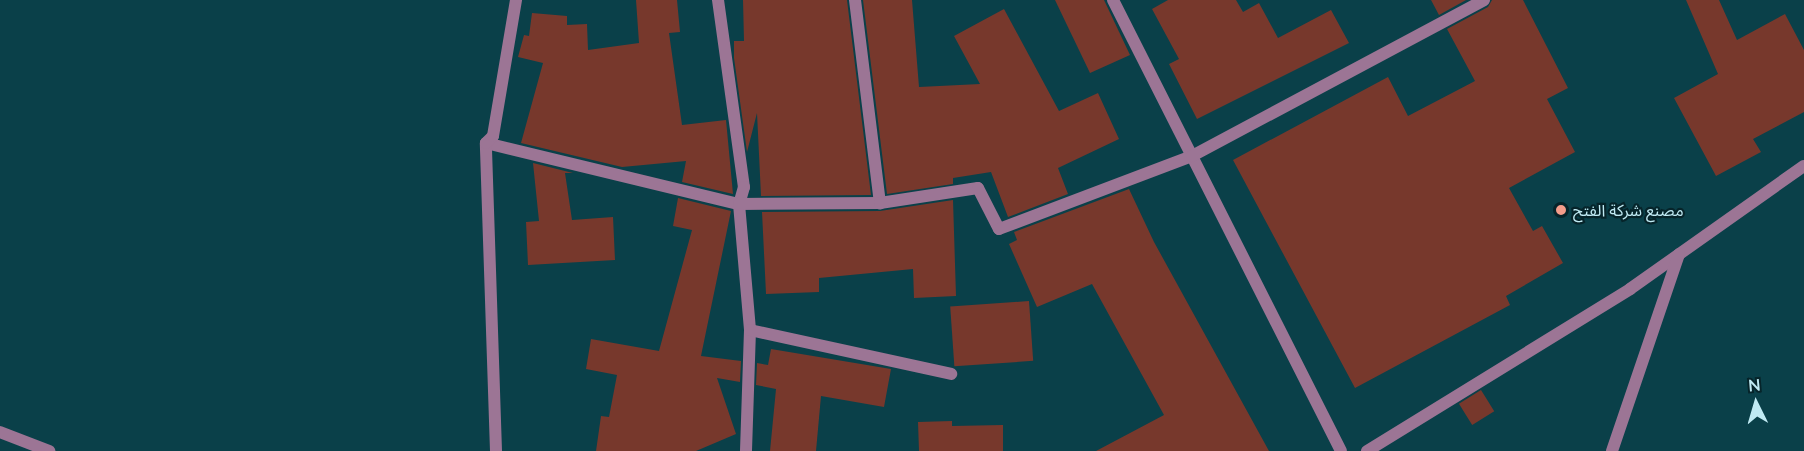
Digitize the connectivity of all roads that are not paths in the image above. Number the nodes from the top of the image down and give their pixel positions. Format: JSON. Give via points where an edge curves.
{"nodes":[{"id":1,"x":516,"y":0,"type":"edge"},
{"id":2,"x":718,"y":0,"type":"edge"},
{"id":3,"x":855,"y":0,"type":"edge"},
{"id":4,"x":1113,"y":0,"type":"edge"},
{"id":5,"x":1484,"y":0,"type":"edge"},
{"id":6,"x":486,"y":143,"type":"junction"},
{"id":7,"x":1192,"y":156,"type":"junction"},
{"id":8,"x":1804,"y":166,"type":"edge"},
{"id":9,"x":880,"y":203,"type":"junction"},
{"id":10,"x":739,"y":204,"type":"junction"},
{"id":11,"x":1679,"y":254,"type":"junction"},
{"id":12,"x":750,"y":330,"type":"junction"},
{"id":13,"x":951,"y":374,"type":"dead end"},
{"id":14,"x":0,"y":432,"type":"edge"},
{"id":15,"x":49,"y":451,"type":"edge"},
{"id":16,"x":496,"y":451,"type":"edge"},
{"id":17,"x":746,"y":451,"type":"edge"},
{"id":18,"x":1341,"y":451,"type":"edge"},
{"id":19,"x":1366,"y":451,"type":"edge"},
{"id":20,"x":1612,"y":451,"type":"edge"}],
"edges":[{"from":1,"to":6,"type":"street","via":[[494,136]]},
{"from":2,"to":10,"type":"street","via":[[744,187]]},
{"from":3,"to":9,"type":"street"},
{"from":4,"to":7,"type":"street"},
{"from":5,"to":7,"type":"street"},
{"from":6,"to":10,"type":"street"},
{"from":6,"to":16,"type":"street"},
{"from":7,"to":9,"type":"street","via":[[999,229],[978,188]]},
{"from":7,"to":18,"type":"street"},
{"from":8,"to":11,"type":"street"},
{"from":9,"to":10,"type":"street"},
{"from":10,"to":12,"type":"street"},
{"from":11,"to":19,"type":"street","via":[[1630,289]]},
{"from":11,"to":20,"type":"street"},
{"from":12,"to":13,"type":"street"},
{"from":12,"to":17,"type":"street"},
{"from":14,"to":15,"type":"street"}]}
